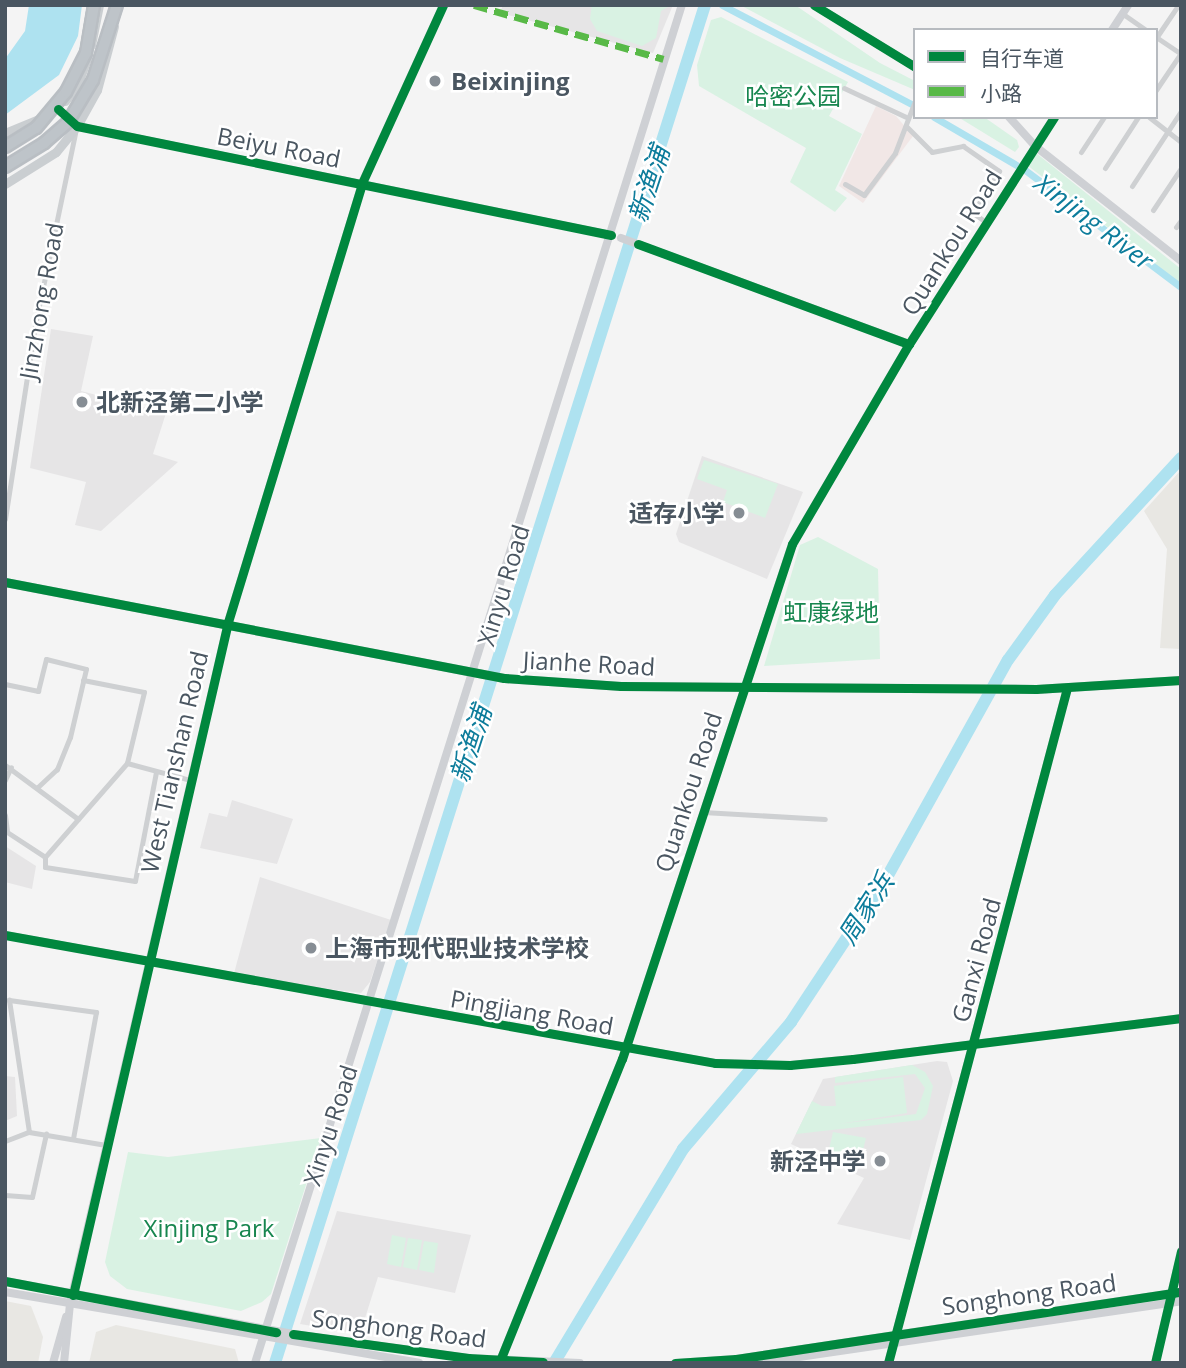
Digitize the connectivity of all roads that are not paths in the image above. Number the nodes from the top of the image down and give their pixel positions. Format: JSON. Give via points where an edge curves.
{"nodes":[{"id":1,"x":97,"y":5,"type":"edge"},
{"id":2,"x":116,"y":5,"type":"edge"},
{"id":3,"x":443,"y":5,"type":"edge"},
{"id":4,"x":682,"y":5,"type":"edge"},
{"id":5,"x":814,"y":5,"type":"edge"},
{"id":6,"x":1128,"y":5,"type":"edge"},
{"id":7,"x":1178,"y":5,"type":"edge"},
{"id":8,"x":1123,"y":14,"type":"junction"},
{"id":9,"x":1113,"y":28,"type":"edge"},
{"id":10,"x":1143,"y":28,"type":"edge"},
{"id":11,"x":1158,"y":35,"type":"edge"},
{"id":12,"x":1158,"y":39,"type":"edge"},
{"id":13,"x":1181,"y":53,"type":"edge"},
{"id":14,"x":913,"y":66,"type":"edge"},
{"id":15,"x":1158,"y":87,"type":"edge"},
{"id":16,"x":844,"y":88,"type":"dead end"},
{"id":17,"x":913,"y":105,"type":"edge"},
{"id":18,"x":58,"y":109,"type":"junction"},
{"id":19,"x":1181,"y":111,"type":"edge"},
{"id":20,"x":906,"y":117,"type":"junction"},
{"id":21,"x":1011,"y":119,"type":"edge"},
{"id":22,"x":1053,"y":119,"type":"edge"},
{"id":23,"x":1103,"y":119,"type":"edge"},
{"id":24,"x":1137,"y":119,"type":"edge"},
{"id":25,"x":1152,"y":119,"type":"edge"},
{"id":26,"x":77,"y":126,"type":"junction"},
{"id":27,"x":907,"y":127,"type":"junction"},
{"id":28,"x":1168,"y":131,"type":"junction"},
{"id":29,"x":5,"y":133,"type":"edge"},
{"id":30,"x":1181,"y":142,"type":"edge"},
{"id":31,"x":5,"y":147,"type":"edge"},
{"id":32,"x":1033,"y":148,"type":"junction"},
{"id":33,"x":1081,"y":152,"type":"dead end"},
{"id":34,"x":5,"y":167,"type":"edge"},
{"id":35,"x":1105,"y":168,"type":"dead end"},
{"id":36,"x":1181,"y":168,"type":"edge"},
{"id":37,"x":362,"y":183,"type":"junction"},
{"id":38,"x":5,"y":184,"type":"edge"},
{"id":39,"x":845,"y":184,"type":"dead end"},
{"id":40,"x":1132,"y":186,"type":"dead end"},
{"id":41,"x":1153,"y":210,"type":"dead end"},
{"id":42,"x":1181,"y":220,"type":"edge"},
{"id":43,"x":986,"y":222,"type":"junction"},
{"id":44,"x":1176,"y":227,"type":"dead end"},
{"id":45,"x":611,"y":235,"type":"junction"},
{"id":46,"x":621,"y":238,"type":"joint"},
{"id":47,"x":1181,"y":261,"type":"edge"},
{"id":48,"x":909,"y":344,"type":"junction"},
{"id":49,"x":5,"y":519,"type":"edge"},
{"id":50,"x":5,"y":582,"type":"edge"},
{"id":51,"x":228,"y":622,"type":"junction"},
{"id":52,"x":475,"y":674,"type":"junction"},
{"id":53,"x":83,"y":680,"type":"junction"},
{"id":54,"x":1181,"y":680,"type":"edge"},
{"id":55,"x":5,"y":684,"type":"edge"},
{"id":56,"x":743,"y":685,"type":"junction"},
{"id":57,"x":1067,"y":688,"type":"junction"},
{"id":58,"x":127,"y":763,"type":"junction"},
{"id":59,"x":8,"y":766,"type":"edge"},
{"id":60,"x":156,"y":772,"type":"junction"},
{"id":61,"x":5,"y":780,"type":"edge"},
{"id":62,"x":190,"y":780,"type":"junction"},
{"id":63,"x":38,"y":787,"type":"junction"},
{"id":64,"x":702,"y":812,"type":"junction"},
{"id":65,"x":5,"y":814,"type":"edge"},
{"id":66,"x":78,"y":819,"type":"junction"},
{"id":67,"x":825,"y":819,"type":"dead end"},
{"id":68,"x":45,"y":858,"type":"junction"},
{"id":69,"x":5,"y":935,"type":"edge"},
{"id":70,"x":147,"y":960,"type":"junction"},
{"id":71,"x":374,"y":1003,"type":"junction"},
{"id":72,"x":1181,"y":1018,"type":"edge"},
{"id":73,"x":9,"y":1020,"type":"edge"},
{"id":74,"x":974,"y":1044,"type":"junction"},
{"id":75,"x":626,"y":1048,"type":"junction"},
{"id":76,"x":29,"y":1132,"type":"junction"},
{"id":77,"x":46,"y":1134,"type":"junction"},
{"id":78,"x":73,"y":1139,"type":"junction"},
{"id":79,"x":5,"y":1141,"type":"edge"},
{"id":80,"x":106,"y":1145,"type":"junction"},
{"id":81,"x":5,"y":1195,"type":"edge"},
{"id":82,"x":1181,"y":1251,"type":"edge"},
{"id":83,"x":5,"y":1281,"type":"edge"},
{"id":84,"x":5,"y":1292,"type":"edge"},
{"id":85,"x":1181,"y":1292,"type":"edge"},
{"id":86,"x":1170,"y":1298,"type":"junction"},
{"id":87,"x":72,"y":1299,"type":"junction"},
{"id":88,"x":1181,"y":1301,"type":"edge"},
{"id":89,"x":265,"y":1330,"type":"junction"},
{"id":90,"x":895,"y":1332,"type":"junction"},
{"id":91,"x":262,"y":1339,"type":"junction"},
{"id":92,"x":292,"y":1339,"type":"junction"},
{"id":93,"x":894,"y":1342,"type":"junction"},
{"id":94,"x":499,"y":1361,"type":"edge"},
{"id":95,"x":542,"y":1362,"type":"edge"},
{"id":96,"x":572,"y":1362,"type":"edge"},
{"id":97,"x":53,"y":1363,"type":"edge"},
{"id":98,"x":64,"y":1363,"type":"edge"},
{"id":99,"x":255,"y":1363,"type":"edge"},
{"id":100,"x":419,"y":1363,"type":"edge"},
{"id":101,"x":580,"y":1363,"type":"edge"},
{"id":102,"x":676,"y":1363,"type":"edge"},
{"id":103,"x":758,"y":1363,"type":"edge"},
{"id":104,"x":888,"y":1363,"type":"edge"},
{"id":105,"x":1155,"y":1363,"type":"edge"}],
"edges":[{"from":1,"to":18,"type":"main road","via":[[84,71]]},
{"from":1,"to":31,"type":"highway","bridge":true,"via":[[86,53],[66,92],[36,128]]},
{"from":2,"to":26,"type":"main road","via":[[107,61]]},
{"from":2,"to":34,"type":"highway","bridge":true,"via":[[93,80],[68,121],[44,143]]},
{"from":3,"to":37,"type":"street","name":"West Tianshan Road"},
{"from":4,"to":45,"type":"street","name":"Xinyu Road"},
{"from":5,"to":14,"type":"street"},
{"from":6,"to":8,"type":"street"},
{"from":7,"to":11,"type":"street"},
{"from":8,"to":9,"type":"street"},
{"from":8,"to":10,"type":"street"},
{"from":12,"to":13,"type":"street"},
{"from":13,"to":15,"type":"street"},
{"from":16,"to":20,"type":"street"},
{"from":17,"to":20,"type":"street"},
{"from":18,"to":26,"type":"street"},
{"from":18,"to":29,"type":"main road"},
{"from":19,"to":28,"type":"street"},
{"from":20,"to":27,"type":"street"},
{"from":21,"to":32,"type":"street"},
{"from":22,"to":32,"type":"street","name":"Quankou Road"},
{"from":23,"to":33,"type":"street"},
{"from":24,"to":35,"type":"street"},
{"from":25,"to":28,"type":"street"},
{"from":26,"to":37,"type":"street","name":"Beiyu Road"},
{"from":26,"to":38,"type":"main road","via":[[56,152]]},
{"from":26,"to":49,"type":"street","name":"Jinzhong Road","via":[[35,325]]},
{"from":27,"to":39,"type":"street","via":[[895,153],[864,195]]},
{"from":27,"to":43,"type":"street","via":[[932,152],[963,146],[999,171],[973,213]]},
{"from":28,"to":30,"type":"street"},
{"from":28,"to":40,"type":"street"},
{"from":32,"to":43,"type":"street","name":"Quankou Road"},
{"from":32,"to":47,"type":"street"},
{"from":36,"to":41,"type":"street"},
{"from":37,"to":45,"type":"street","name":"Beiyu Road"},
{"from":37,"to":51,"type":"street","name":"West Tianshan Road"},
{"from":42,"to":44,"type":"street"},
{"from":43,"to":48,"type":"street","name":"Quankou Road"},
{"from":45,"to":46,"type":"street","name":"Beiyu Road"},
{"from":45,"to":52,"type":"street","name":"Xinyu Road"},
{"from":46,"to":48,"type":"street","name":"Beiyu Road"},
{"from":48,"to":56,"type":"street","name":"Quankou Road","via":[[792,544]]},
{"from":50,"to":51,"type":"main road","name":"Jianhe Road"},
{"from":51,"to":52,"type":"main road","name":"Jianhe Road"},
{"from":51,"to":62,"type":"street","name":"West Tianshan Road"},
{"from":52,"to":56,"type":"main road","name":"Jianhe Road","via":[[621,686]]},
{"from":52,"to":71,"type":"street","name":"Xinyu Road"},
{"from":53,"to":55,"type":"street","via":[[86,669],[46,659],[38,691]]},
{"from":53,"to":58,"type":"street","via":[[144,692]]},
{"from":53,"to":63,"type":"street","via":[[70,737],[57,769]]},
{"from":54,"to":57,"type":"main road","name":"Jianhe Road"},
{"from":56,"to":57,"type":"main road","name":"Jianhe Road"},
{"from":56,"to":64,"type":"street","name":"Quankou Road"},
{"from":57,"to":74,"type":"street","name":"Ganxi Road"},
{"from":58,"to":60,"type":"street"},
{"from":58,"to":66,"type":"street"},
{"from":59,"to":61,"type":"street"},
{"from":59,"to":63,"type":"street"},
{"from":60,"to":62,"type":"street"},
{"from":60,"to":68,"type":"street","via":[[135,881],[45,867]]},
{"from":62,"to":70,"type":"street","name":"West Tianshan Road"},
{"from":63,"to":66,"type":"street"},
{"from":64,"to":67,"type":"street"},
{"from":64,"to":75,"type":"street","name":"Quankou Road"},
{"from":65,"to":68,"type":"street","via":[[7,832]]},
{"from":66,"to":68,"type":"street"},
{"from":69,"to":70,"type":"street","name":"Pingjiang Road"},
{"from":70,"to":71,"type":"street","name":"Pingjiang Road"},
{"from":70,"to":80,"type":"street","name":"West Tianshan Road"},
{"from":71,"to":75,"type":"street","name":"Pingjiang Road"},
{"from":71,"to":89,"type":"street","name":"Xinyu Road"},
{"from":72,"to":74,"type":"street","name":"Pingjiang Road"},
{"from":73,"to":76,"type":"street"},
{"from":73,"to":78,"type":"street","via":[[9,1000],[96,1012]]},
{"from":74,"to":75,"type":"street","name":"Pingjiang Road","via":[[790,1065],[715,1063]]},
{"from":74,"to":90,"type":"street","name":"Ganxi Road"},
{"from":75,"to":94,"type":"street","name":"Quankou Road"},
{"from":76,"to":77,"type":"street"},
{"from":76,"to":79,"type":"street"},
{"from":77,"to":78,"type":"street"},
{"from":77,"to":81,"type":"street","via":[[32,1197]]},
{"from":78,"to":80,"type":"street"},
{"from":80,"to":87,"type":"street","name":"West Tianshan Road"},
{"from":82,"to":86,"type":"street"},
{"from":83,"to":87,"type":"street","name":"Songhong Road"},
{"from":84,"to":87,"type":"street","name":"Songhong Road"},
{"from":85,"to":86,"type":"street","name":"Songhong Road"},
{"from":86,"to":88,"type":"street","name":"Songhong Road"},
{"from":86,"to":90,"type":"street","name":"Songhong Road"},
{"from":86,"to":93,"type":"street","name":"Songhong Road"},
{"from":86,"to":105,"type":"street"},
{"from":87,"to":89,"type":"street","name":"Songhong Road"},
{"from":87,"to":91,"type":"street","name":"Songhong Road"},
{"from":87,"to":97,"type":"street","name":"West Tianshan Road"},
{"from":87,"to":98,"type":"street","name":"West Tianshan Road"},
{"from":89,"to":91,"type":"street","name":"Xinyu Road"},
{"from":89,"to":92,"type":"street","name":"Songhong Road"},
{"from":90,"to":93,"type":"street","name":"Ganxi Road"},
{"from":90,"to":102,"type":"street","name":"Songhong Road","via":[[736,1359]]},
{"from":91,"to":92,"type":"street","name":"Songhong Road"},
{"from":91,"to":99,"type":"street","name":"Xinyu Road"},
{"from":92,"to":94,"type":"street","name":"Songhong Road"},
{"from":92,"to":100,"type":"street","name":"Songhong Road"},
{"from":93,"to":103,"type":"street","name":"Songhong Road"},
{"from":93,"to":104,"type":"street","name":"Ganxi Road"},
{"from":94,"to":95,"type":"street","name":"Songhong Road"},
{"from":95,"to":96,"type":"street","name":"Songhong Road"},
{"from":96,"to":101,"type":"street","name":"Songhong Road"}]}
